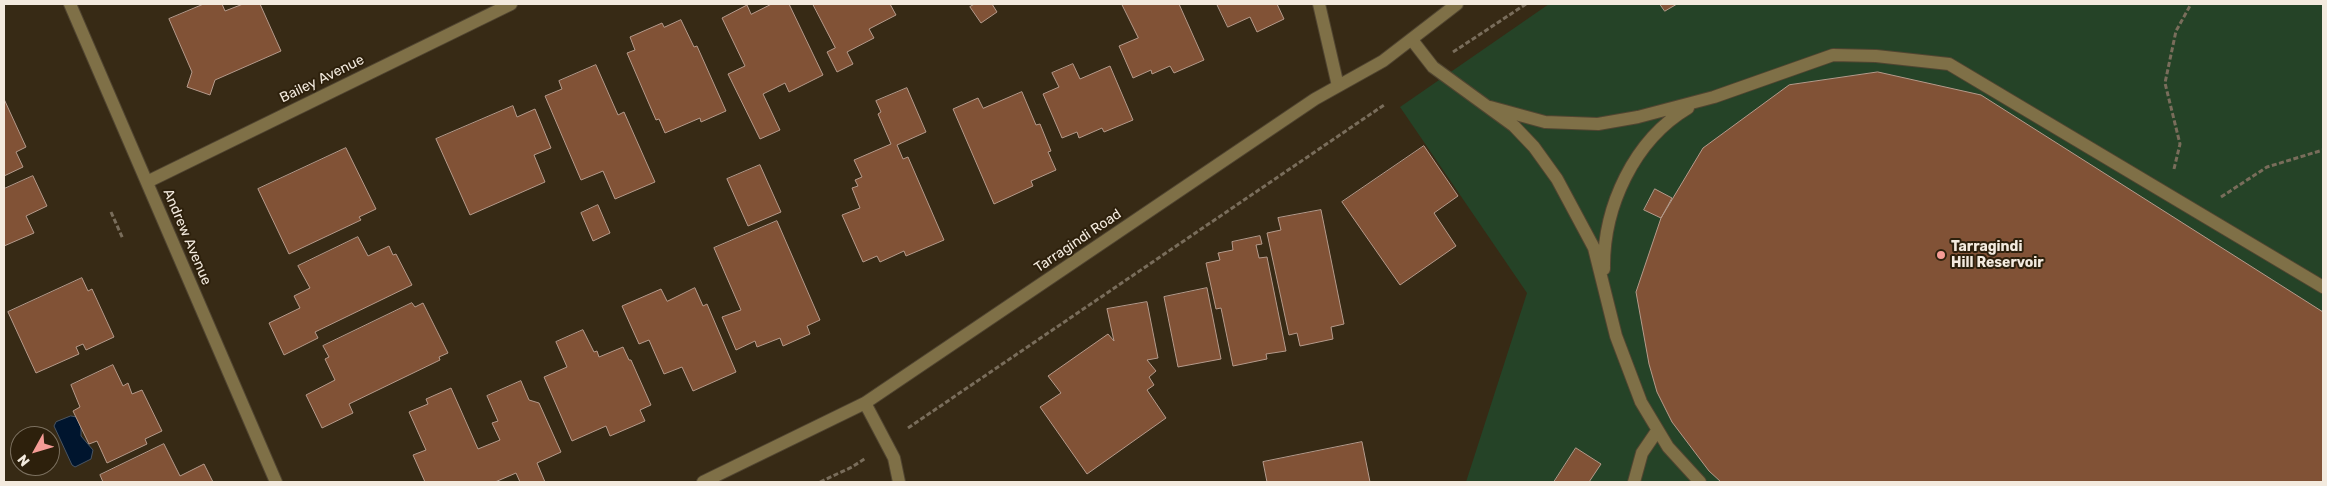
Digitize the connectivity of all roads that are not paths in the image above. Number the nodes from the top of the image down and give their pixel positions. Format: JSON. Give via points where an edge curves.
{"nodes":[{"id":1,"x":70,"y":4,"type":"edge"},
{"id":2,"x":511,"y":4,"type":"edge"},
{"id":3,"x":1319,"y":4,"type":"edge"},
{"id":4,"x":1457,"y":4,"type":"edge"},
{"id":5,"x":1412,"y":40,"type":"junction"},
{"id":6,"x":1338,"y":86,"type":"junction"},
{"id":7,"x":1714,"y":97,"type":"junction"},
{"id":8,"x":1490,"y":107,"type":"junction"},
{"id":9,"x":147,"y":182,"type":"junction"},
{"id":10,"x":2323,"y":287,"type":"edge"},
{"id":11,"x":1604,"y":288,"type":"junction"},
{"id":12,"x":865,"y":403,"type":"junction"},
{"id":13,"x":1657,"y":431,"type":"junction"},
{"id":14,"x":276,"y":482,"type":"edge"},
{"id":15,"x":703,"y":482,"type":"edge"},
{"id":16,"x":899,"y":482,"type":"edge"},
{"id":17,"x":1634,"y":482,"type":"edge"},
{"id":18,"x":1700,"y":482,"type":"edge"}],
"edges":[{"from":1,"to":9,"type":"street","name":"Andrew Avenue"},
{"from":2,"to":9,"type":"street","name":"Bailey Avenue"},
{"from":3,"to":6,"type":"street"},
{"from":4,"to":5,"type":"street","name":"Tarragindi Road"},
{"from":5,"to":6,"type":"street","name":"Tarragindi Road","via":[[1369,70]]},
{"from":5,"to":8,"type":"street","via":[[1433,67]]},
{"from":6,"to":12,"type":"street","name":"Tarragindi Road"},
{"from":7,"to":8,"type":"street","via":[[1638,117],[1581,125],[1545,122]]},
{"from":7,"to":10,"type":"street","via":[[1833,55],[1949,64]]},
{"from":7,"to":11,"type":"street","via":[[1690,107],[1670,121],[1643,150],[1630,170],[1610,221]]},
{"from":8,"to":11,"type":"street","via":[[1534,147],[1557,179],[1594,248]]},
{"from":9,"to":14,"type":"street","name":"Andrew Avenue"},
{"from":11,"to":13,"type":"street","via":[[1631,379]]},
{"from":12,"to":15,"type":"street","name":"Tarragindi Road"},
{"from":12,"to":16,"type":"street","via":[[894,458]]},
{"from":13,"to":17,"type":"street","via":[[1642,453]]},
{"from":13,"to":18,"type":"street","via":[[1681,464]]}]}
